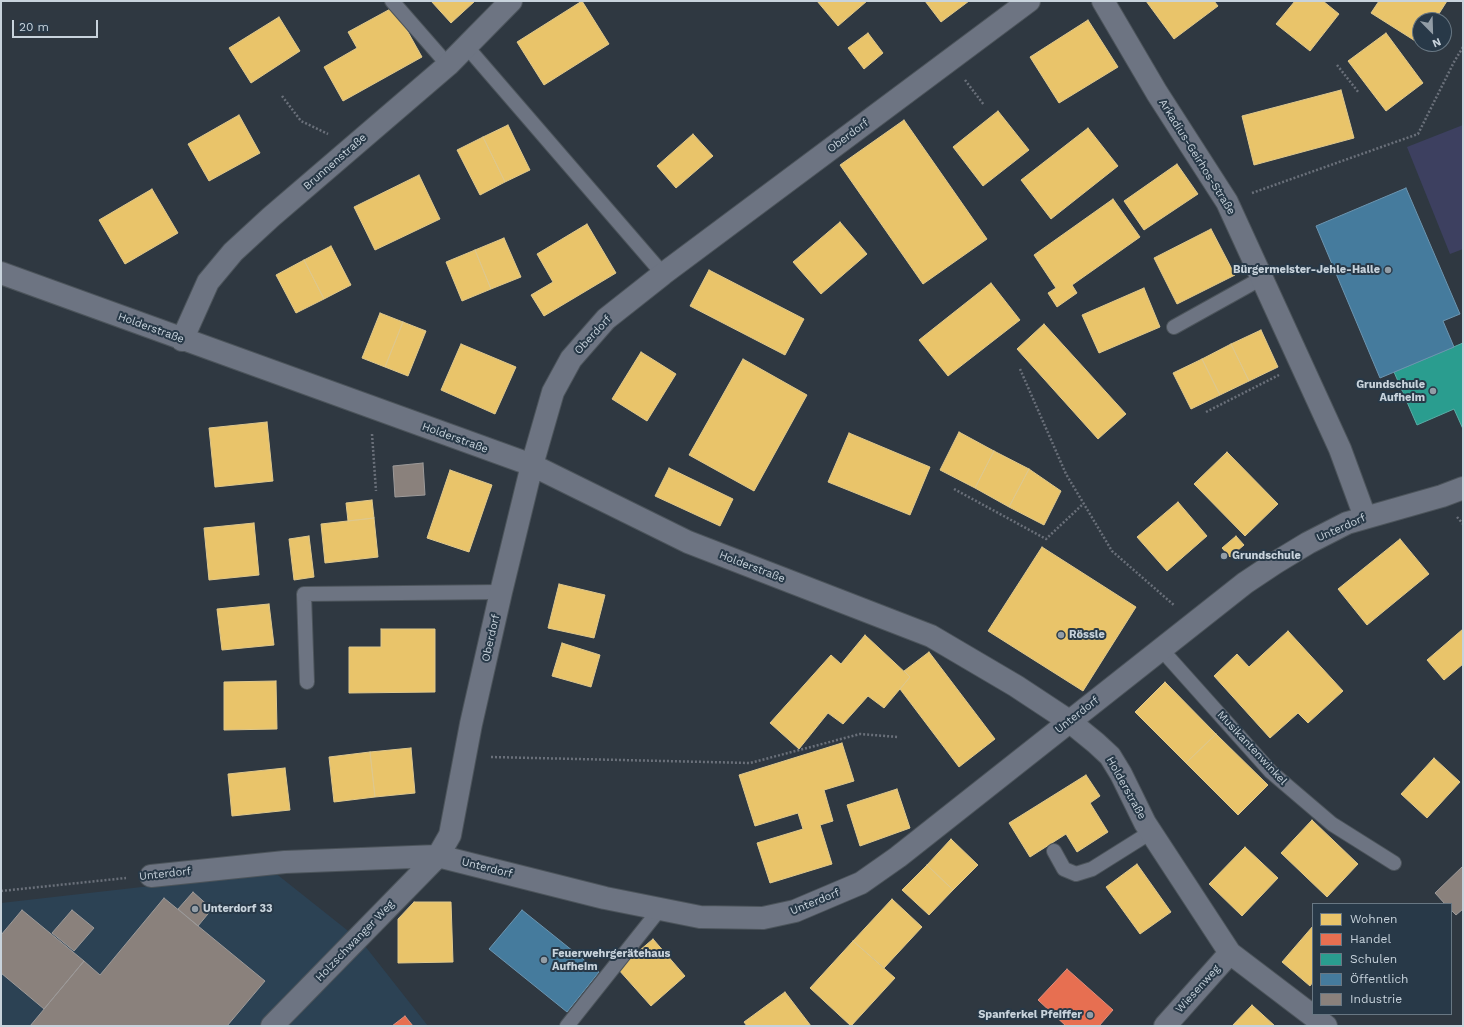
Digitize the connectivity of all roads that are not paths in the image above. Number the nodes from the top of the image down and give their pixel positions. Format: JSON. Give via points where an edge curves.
{"nodes":[{"id":1,"x":392,"y":1,"type":"edge"},
{"id":2,"x":511,"y":1,"type":"edge"},
{"id":3,"x":1029,"y":1,"type":"edge"},
{"id":4,"x":1103,"y":1,"type":"edge"},
{"id":5,"x":467,"y":47,"type":"junction"},
{"id":6,"x":448,"y":65,"type":"junction"},
{"id":7,"x":1,"y":273,"type":"edge"},
{"id":8,"x":664,"y":274,"type":"junction"},
{"id":9,"x":1262,"y":278,"type":"junction"},
{"id":10,"x":1174,"y":327,"type":"dead end"},
{"id":11,"x":182,"y":340,"type":"junction"},
{"id":12,"x":532,"y":466,"type":"junction"},
{"id":13,"x":1463,"y":488,"type":"edge"},
{"id":14,"x":1365,"y":517,"type":"junction"},
{"id":15,"x":501,"y":592,"type":"junction"},
{"id":16,"x":1161,"y":649,"type":"junction"},
{"id":17,"x":307,"y":682,"type":"dead end"},
{"id":18,"x":1070,"y":721,"type":"junction"},
{"id":19,"x":1152,"y":832,"type":"junction"},
{"id":20,"x":1054,"y":851,"type":"dead end"},
{"id":21,"x":438,"y":856,"type":"junction"},
{"id":22,"x":1394,"y":863,"type":"dead end"},
{"id":23,"x":151,"y":876,"type":"road end"},
{"id":24,"x":660,"y":909,"type":"junction"},
{"id":25,"x":1230,"y":953,"type":"junction"},
{"id":26,"x":272,"y":1026,"type":"edge"},
{"id":27,"x":567,"y":1026,"type":"edge"},
{"id":28,"x":1165,"y":1026,"type":"edge"},
{"id":29,"x":1326,"y":1026,"type":"edge"}],
"edges":[{"from":1,"to":6,"type":"lane"},
{"from":2,"to":5,"type":"street","name":"Brunnenstraße"},
{"from":3,"to":8,"type":"street","name":"Oberdorf"},
{"from":4,"to":9,"type":"street","name":"Arkadius-Geirhos-Straße","via":[[1157,93],[1227,202]]},
{"from":5,"to":6,"type":"street","name":"Brunnenstraße"},
{"from":5,"to":8,"type":"lane"},
{"from":6,"to":11,"type":"street","name":"Brunnenstraße","via":[[233,252],[208,282]]},
{"from":7,"to":11,"type":"street","name":"Holderstraße"},
{"from":8,"to":12,"type":"street","name":"Oberdorf","via":[[606,319],[571,359],[553,392]]},
{"from":9,"to":10,"type":"lane"},
{"from":9,"to":14,"type":"street","name":"Arkadius-Geirhos-Straße","via":[[1340,449]]},
{"from":11,"to":12,"type":"street","name":"Holderstraße"},
{"from":12,"to":15,"type":"street","name":"Oberdorf"},
{"from":12,"to":18,"type":"street","name":"Holderstraße","via":[[688,542],[931,636]]},
{"from":13,"to":14,"type":"street","name":"Unterdorf"},
{"from":14,"to":16,"type":"street","name":"Unterdorf","via":[[1347,523],[1275,563],[1245,583]]},
{"from":15,"to":17,"type":"lane","via":[[304,594]]},
{"from":15,"to":21,"type":"street","name":"Oberdorf","via":[[471,724],[450,835]]},
{"from":16,"to":18,"type":"street","name":"Unterdorf"},
{"from":16,"to":22,"type":"lane","name":"Musikantenwinkel","via":[[1272,772],[1332,824]]},
{"from":18,"to":19,"type":"street","name":"Holderstraße","via":[[1110,756]]},
{"from":18,"to":24,"type":"street","name":"Unterdorf","via":[[898,857],[861,883],[795,911],[763,918],[700,917]]},
{"from":19,"to":20,"type":"lane","via":[[1092,869],[1076,874],[1064,869]]},
{"from":19,"to":25,"type":"street","name":"Holderstraße"},
{"from":21,"to":23,"type":"street","name":"Unterdorf","via":[[285,862]]},
{"from":21,"to":24,"type":"street","name":"Unterdorf"},
{"from":21,"to":26,"type":"street","name":"Holzschwanger Weg"},
{"from":24,"to":27,"type":"lane"},
{"from":25,"to":28,"type":"street","name":"Wiesenweg"},
{"from":25,"to":29,"type":"street","name":"Holderstraße"}]}
